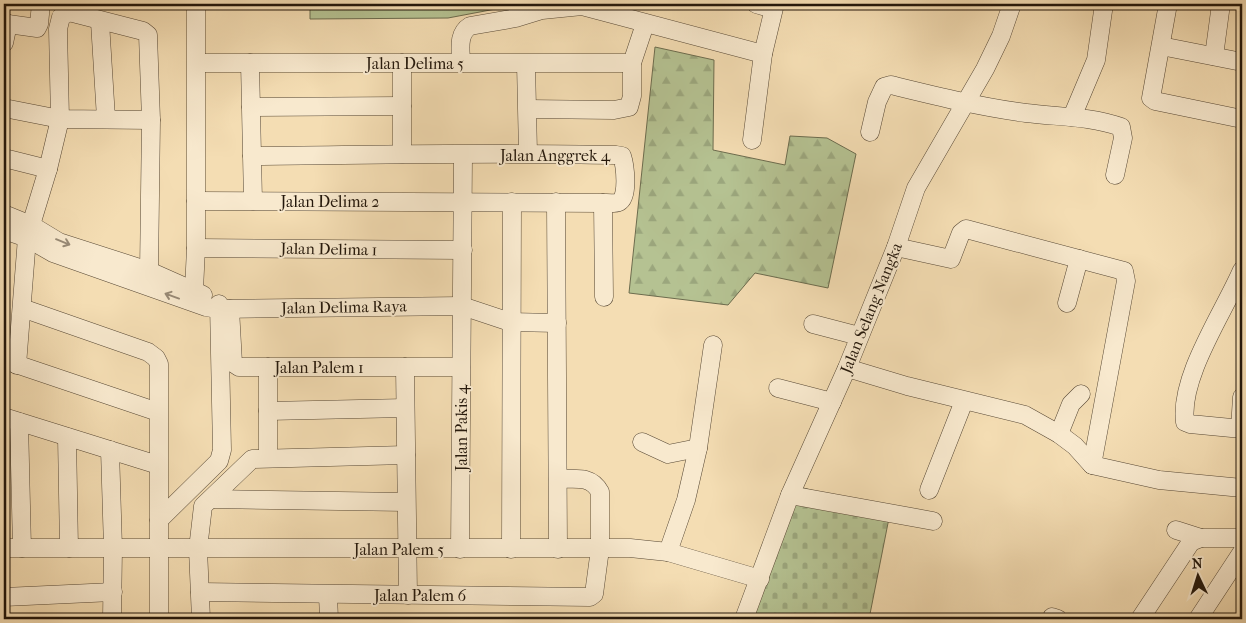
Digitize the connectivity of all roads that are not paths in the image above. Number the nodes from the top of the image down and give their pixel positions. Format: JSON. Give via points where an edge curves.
{"nodes":[{"id":1,"x":41,"y":4,"type":"edge"},
{"id":2,"x":196,"y":4,"type":"edge"},
{"id":3,"x":756,"y":4,"type":"edge"},
{"id":4,"x":1012,"y":4,"type":"edge"},
{"id":5,"x":1104,"y":4,"type":"edge"},
{"id":6,"x":1168,"y":4,"type":"edge"},
{"id":7,"x":1221,"y":4,"type":"edge"},
{"id":8,"x":594,"y":6,"type":"edge"},
{"id":9,"x":774,"y":6,"type":"edge"},
{"id":10,"x":100,"y":22,"type":"junction"},
{"id":11,"x":6,"y":23,"type":"edge"},
{"id":12,"x":645,"y":24,"type":"junction"},
{"id":13,"x":4,"y":44,"type":"edge"},
{"id":14,"x":1161,"y":46,"type":"junction"},
{"id":15,"x":763,"y":54,"type":"junction"},
{"id":16,"x":1214,"y":56,"type":"junction"},
{"id":17,"x":1242,"y":62,"type":"edge"},
{"id":18,"x":198,"y":63,"type":"junction"},
{"id":19,"x":250,"y":63,"type":"junction"},
{"id":20,"x":402,"y":63,"type":"junction"},
{"id":21,"x":461,"y":63,"type":"junction"},
{"id":22,"x":632,"y":63,"type":"junction"},
{"id":23,"x":526,"y":64,"type":"junction"},
{"id":24,"x":964,"y":104,"type":"junction"},
{"id":25,"x":402,"y":106,"type":"junction"},
{"id":26,"x":251,"y":107,"type":"junction"},
{"id":27,"x":4,"y":108,"type":"edge"},
{"id":28,"x":528,"y":109,"type":"junction"},
{"id":29,"x":1072,"y":117,"type":"junction"},
{"id":30,"x":106,"y":118,"type":"junction"},
{"id":31,"x":60,"y":119,"type":"junction"},
{"id":32,"x":1242,"y":119,"type":"edge"},
{"id":33,"x":150,"y":120,"type":"junction"},
{"id":34,"x":870,"y":132,"type":"dead end"},
{"id":35,"x":752,"y":140,"type":"dead end"},
{"id":36,"x":528,"y":153,"type":"junction"},
{"id":37,"x":402,"y":154,"type":"junction"},
{"id":38,"x":252,"y":156,"type":"junction"},
{"id":39,"x":463,"y":156,"type":"junction"},
{"id":40,"x":4,"y":158,"type":"edge"},
{"id":41,"x":48,"y":170,"type":"junction"},
{"id":42,"x":1115,"y":175,"type":"dead end"},
{"id":43,"x":196,"y":201,"type":"junction"},
{"id":44,"x":253,"y":201,"type":"junction"},
{"id":45,"x":463,"y":202,"type":"junction"},
{"id":46,"x":512,"y":202,"type":"junction"},
{"id":47,"x":556,"y":202,"type":"junction"},
{"id":48,"x":603,"y":203,"type":"junction"},
{"id":49,"x":4,"y":214,"type":"edge"},
{"id":50,"x":4,"y":230,"type":"edge"},
{"id":51,"x":29,"y":231,"type":"junction"},
{"id":52,"x":896,"y":247,"type":"junction"},
{"id":53,"x":196,"y":248,"type":"junction"},
{"id":54,"x":462,"y":250,"type":"junction"},
{"id":55,"x":1079,"y":259,"type":"junction"},
{"id":56,"x":1242,"y":270,"type":"edge"},
{"id":57,"x":148,"y":271,"type":"junction"},
{"id":58,"x":194,"y":290,"type":"junction"},
{"id":59,"x":604,"y":297,"type":"dead end"},
{"id":60,"x":1067,"y":303,"type":"dead end"},
{"id":61,"x":462,"y":306,"type":"junction"},
{"id":62,"x":223,"y":307,"type":"junction"},
{"id":63,"x":22,"y":308,"type":"junction"},
{"id":64,"x":510,"y":322,"type":"junction"},
{"id":65,"x":557,"y":323,"type":"junction"},
{"id":66,"x":814,"y":324,"type":"dead end"},
{"id":67,"x":859,"y":336,"type":"junction"},
{"id":68,"x":713,"y":345,"type":"dead end"},
{"id":69,"x":10,"y":362,"type":"edge"},
{"id":70,"x":268,"y":367,"type":"junction"},
{"id":71,"x":405,"y":367,"type":"junction"},
{"id":72,"x":461,"y":367,"type":"junction"},
{"id":73,"x":847,"y":368,"type":"junction"},
{"id":74,"x":778,"y":388,"type":"dead end"},
{"id":75,"x":1081,"y":394,"type":"dead end"},
{"id":76,"x":1242,"y":397,"type":"edge"},
{"id":77,"x":964,"y":401,"type":"junction"},
{"id":78,"x":832,"y":402,"type":"junction"},
{"id":79,"x":405,"y":408,"type":"junction"},
{"id":80,"x":268,"y":411,"type":"junction"},
{"id":81,"x":158,"y":412,"type":"junction"},
{"id":82,"x":11,"y":420,"type":"edge"},
{"id":83,"x":1241,"y":429,"type":"edge"},
{"id":84,"x":1059,"y":434,"type":"junction"},
{"id":85,"x":67,"y":437,"type":"junction"},
{"id":86,"x":642,"y":442,"type":"dead end"},
{"id":87,"x":698,"y":448,"type":"junction"},
{"id":88,"x":110,"y":450,"type":"junction"},
{"id":89,"x":406,"y":455,"type":"junction"},
{"id":90,"x":268,"y":457,"type":"junction"},
{"id":91,"x":1092,"y":465,"type":"junction"},
{"id":92,"x":158,"y":466,"type":"junction"},
{"id":93,"x":558,"y":479,"type":"junction"},
{"id":94,"x":1242,"y":488,"type":"edge"},
{"id":95,"x":929,"y":490,"type":"dead end"},
{"id":96,"x":790,"y":495,"type":"junction"},
{"id":97,"x":212,"y":499,"type":"junction"},
{"id":98,"x":406,"y":502,"type":"junction"},
{"id":99,"x":159,"y":520,"type":"junction"},
{"id":100,"x":933,"y":521,"type":"dead end"},
{"id":101,"x":1176,"y":530,"type":"dead end"},
{"id":102,"x":1201,"y":538,"type":"junction"},
{"id":103,"x":1242,"y":538,"type":"edge"},
{"id":104,"x":4,"y":548,"type":"edge"},
{"id":105,"x":22,"y":548,"type":"junction"},
{"id":106,"x":69,"y":548,"type":"junction"},
{"id":107,"x":113,"y":548,"type":"junction"},
{"id":108,"x":159,"y":548,"type":"junction"},
{"id":109,"x":198,"y":549,"type":"junction"},
{"id":110,"x":407,"y":549,"type":"junction"},
{"id":111,"x":460,"y":549,"type":"junction"},
{"id":112,"x":511,"y":549,"type":"junction"},
{"id":113,"x":558,"y":549,"type":"junction"},
{"id":114,"x":600,"y":550,"type":"junction"},
{"id":115,"x":668,"y":552,"type":"junction"},
{"id":116,"x":1242,"y":552,"type":"edge"},
{"id":117,"x":760,"y":579,"type":"junction"},
{"id":118,"x":112,"y":592,"type":"junction"},
{"id":119,"x":200,"y":592,"type":"junction"},
{"id":120,"x":328,"y":595,"type":"junction"},
{"id":121,"x":408,"y":595,"type":"junction"},
{"id":122,"x":4,"y":597,"type":"edge"},
{"id":123,"x":112,"y":619,"type":"edge"},
{"id":124,"x":159,"y":619,"type":"edge"},
{"id":125,"x":201,"y":619,"type":"edge"},
{"id":126,"x":328,"y":619,"type":"edge"},
{"id":127,"x":744,"y":619,"type":"edge"},
{"id":128,"x":1140,"y":619,"type":"edge"},
{"id":129,"x":1198,"y":619,"type":"edge"}],
"edges":[{"from":1,"to":11,"type":"street","via":[[36,28]]},
{"from":2,"to":18,"type":"street"},
{"from":3,"to":9,"type":"street"},
{"from":4,"to":24,"type":"street","name":"Jalan Selang Nangka","via":[[1001,36]]},
{"from":5,"to":29,"type":"street","via":[[1096,60]]},
{"from":6,"to":14,"type":"street"},
{"from":7,"to":16,"type":"street"},
{"from":8,"to":12,"type":"street"},
{"from":8,"to":21,"type":"street","via":[[555,8],[470,26],[461,35]]},
{"from":9,"to":15,"type":"street"},
{"from":10,"to":30,"type":"street"},
{"from":10,"to":31,"type":"street","via":[[69,12],[60,16]]},
{"from":10,"to":33,"type":"street","via":[[143,31],[148,35]]},
{"from":11,"to":13,"type":"street"},
{"from":12,"to":15,"type":"street"},
{"from":12,"to":22,"type":"street"},
{"from":14,"to":16,"type":"street"},
{"from":14,"to":32,"type":"street","via":[[1151,98],[1155,102]]},
{"from":15,"to":35,"type":"street"},
{"from":16,"to":17,"type":"street"},
{"from":18,"to":19,"type":"street","name":"Jalan Delima 5"},
{"from":18,"to":43,"type":"street"},
{"from":19,"to":20,"type":"street","name":"Jalan Delima 5"},
{"from":19,"to":26,"type":"street"},
{"from":20,"to":21,"type":"street","name":"Jalan Delima 5"},
{"from":20,"to":25,"type":"street"},
{"from":21,"to":23,"type":"street","name":"Jalan Delima 5"},
{"from":22,"to":23,"type":"street","name":"Jalan Delima 5"},
{"from":22,"to":28,"type":"street","via":[[629,107],[614,110]]},
{"from":23,"to":28,"type":"street"},
{"from":24,"to":29,"type":"street"},
{"from":24,"to":34,"type":"street","via":[[887,85],[877,102]]},
{"from":24,"to":52,"type":"street","name":"Jalan Selang Nangka","via":[[916,188]]},
{"from":25,"to":26,"type":"street"},
{"from":25,"to":37,"type":"street"},
{"from":26,"to":38,"type":"street"},
{"from":27,"to":31,"type":"street"},
{"from":28,"to":36,"type":"street"},
{"from":29,"to":42,"type":"street","via":[[1100,120],[1121,127],[1123,138]]},
{"from":30,"to":31,"type":"street"},
{"from":30,"to":33,"type":"street"},
{"from":31,"to":41,"type":"street"},
{"from":33,"to":57,"type":"street"},
{"from":36,"to":39,"type":"street","name":"Jalan Anggrek 4"},
{"from":36,"to":48,"type":"street","name":"Jalan Anggrek 4","via":[[622,156],[625,168],[623,198],[618,202]]},
{"from":37,"to":38,"type":"street","name":"Jalan Anggrek 4"},
{"from":37,"to":39,"type":"street","name":"Jalan Anggrek 4"},
{"from":38,"to":44,"type":"street"},
{"from":39,"to":45,"type":"street","name":"Jalan Pakis 4"},
{"from":40,"to":41,"type":"street"},
{"from":41,"to":51,"type":"street"},
{"from":43,"to":44,"type":"street","name":"Jalan Delima 2"},
{"from":43,"to":53,"type":"street"},
{"from":44,"to":45,"type":"street","name":"Jalan Delima 2"},
{"from":45,"to":46,"type":"street","name":"Jalan Anggrek 4"},
{"from":45,"to":54,"type":"street","name":"Jalan Pakis 4"},
{"from":46,"to":47,"type":"street","name":"Jalan Anggrek 4"},
{"from":46,"to":64,"type":"street"},
{"from":47,"to":48,"type":"street","name":"Jalan Anggrek 4"},
{"from":47,"to":65,"type":"street"},
{"from":48,"to":59,"type":"street"},
{"from":49,"to":51,"type":"street"},
{"from":50,"to":51,"type":"street"},
{"from":51,"to":57,"type":"street","one_way":true},
{"from":62,"to":51,"type":"street","name":"Jalan Delima Raya","one_way":true,"via":[[191,303],[53,253]]},
{"from":51,"to":63,"type":"street"},
{"from":52,"to":55,"type":"street","via":[[951,259],[961,233],[966,229]]},
{"from":52,"to":67,"type":"street","name":"Jalan Selang Nangka"},
{"from":53,"to":54,"type":"street","name":"Jalan Delima 1"},
{"from":53,"to":58,"type":"street"},
{"from":54,"to":61,"type":"street","name":"Jalan Pakis 4"},
{"from":55,"to":60,"type":"street"},
{"from":55,"to":91,"type":"street","via":[[1120,269],[1126,274]]},
{"from":56,"to":83,"type":"street","via":[[1188,381],[1184,415],[1185,422],[1190,424]]},
{"from":57,"to":58,"type":"street"},
{"from":58,"to":62,"type":"street"},
{"from":61,"to":62,"type":"street","name":"Jalan Delima Raya"},
{"from":61,"to":64,"type":"street","name":"Jalan Delima Raya"},
{"from":61,"to":72,"type":"street","name":"Jalan Pakis 4"},
{"from":62,"to":70,"type":"street","name":"Jalan Palem 1","via":[[234,364],[239,367]]},
{"from":62,"to":99,"type":"street","via":[[222,450],[219,461]]},
{"from":63,"to":69,"type":"street"},
{"from":63,"to":81,"type":"street","via":[[148,352],[156,358],[159,364]]},
{"from":64,"to":65,"type":"street","name":"Jalan Delima Raya"},
{"from":64,"to":112,"type":"street"},
{"from":65,"to":93,"type":"street"},
{"from":66,"to":67,"type":"street"},
{"from":67,"to":73,"type":"street","name":"Jalan Selang Nangka"},
{"from":68,"to":87,"type":"street"},
{"from":69,"to":81,"type":"street"},
{"from":70,"to":71,"type":"street","name":"Jalan Palem 1"},
{"from":70,"to":80,"type":"street"},
{"from":71,"to":72,"type":"street","name":"Jalan Palem 1"},
{"from":71,"to":79,"type":"street"},
{"from":72,"to":111,"type":"street","name":"Jalan Pakis 4"},
{"from":73,"to":77,"type":"street"},
{"from":73,"to":78,"type":"street","name":"Jalan Selang Nangka"},
{"from":74,"to":78,"type":"street"},
{"from":75,"to":84,"type":"street","via":[[1071,404]]},
{"from":76,"to":83,"type":"street"},
{"from":77,"to":84,"type":"street","via":[[1025,415]]},
{"from":77,"to":95,"type":"street"},
{"from":78,"to":96,"type":"street","name":"Jalan Selang Nangka"},
{"from":79,"to":80,"type":"street"},
{"from":79,"to":89,"type":"street"},
{"from":80,"to":90,"type":"street"},
{"from":81,"to":92,"type":"street"},
{"from":82,"to":85,"type":"street"},
{"from":82,"to":105,"type":"street"},
{"from":84,"to":91,"type":"street"},
{"from":85,"to":88,"type":"street"},
{"from":85,"to":106,"type":"street"},
{"from":86,"to":87,"type":"street","via":[[668,454]]},
{"from":87,"to":115,"type":"street","via":[[686,500]]},
{"from":88,"to":92,"type":"street"},
{"from":88,"to":107,"type":"street"},
{"from":89,"to":90,"type":"street"},
{"from":89,"to":98,"type":"street"},
{"from":90,"to":97,"type":"street","via":[[252,459]]},
{"from":91,"to":94,"type":"street","via":[[1159,480]]},
{"from":92,"to":99,"type":"street"},
{"from":93,"to":113,"type":"street"},
{"from":93,"to":114,"type":"street","via":[[588,480],[596,484],[600,492]]},
{"from":96,"to":100,"type":"street"},
{"from":96,"to":117,"type":"street","name":"Jalan Selang Nangka"},
{"from":97,"to":98,"type":"street"},
{"from":97,"to":109,"type":"street","via":[[202,506]]},
{"from":98,"to":110,"type":"street"},
{"from":99,"to":108,"type":"street"},
{"from":101,"to":102,"type":"street"},
{"from":102,"to":103,"type":"street"},
{"from":102,"to":128,"type":"street","via":[[1191,542],[1184,551]]},
{"from":104,"to":105,"type":"street","name":"Jalan Palem 5"},
{"from":105,"to":106,"type":"street","name":"Jalan Palem 5"},
{"from":106,"to":107,"type":"street","name":"Jalan Palem 5"},
{"from":107,"to":108,"type":"street","name":"Jalan Palem 5"},
{"from":107,"to":118,"type":"street"},
{"from":108,"to":109,"type":"street","name":"Jalan Palem 5"},
{"from":108,"to":124,"type":"street"},
{"from":109,"to":110,"type":"street","name":"Jalan Palem 5"},
{"from":109,"to":119,"type":"street"},
{"from":110,"to":111,"type":"street","name":"Jalan Palem 5"},
{"from":110,"to":121,"type":"street"},
{"from":111,"to":112,"type":"street","name":"Jalan Palem 5"},
{"from":112,"to":113,"type":"street","name":"Jalan Palem 5"},
{"from":113,"to":114,"type":"street","name":"Jalan Palem 5"},
{"from":114,"to":115,"type":"street","name":"Jalan Palem 5","via":[[630,548]]},
{"from":114,"to":121,"type":"street","name":"Jalan Palem 6","via":[[594,594],[590,597]]},
{"from":115,"to":117,"type":"street","name":"Jalan Palem 5"},
{"from":116,"to":129,"type":"street"},
{"from":117,"to":127,"type":"street","name":"Jalan Selang Nangka"},
{"from":118,"to":122,"type":"street"},
{"from":118,"to":123,"type":"street"},
{"from":119,"to":120,"type":"street","name":"Jalan Palem 6"},
{"from":119,"to":125,"type":"street"},
{"from":120,"to":121,"type":"street","name":"Jalan Palem 6"},
{"from":120,"to":126,"type":"street"}]}
